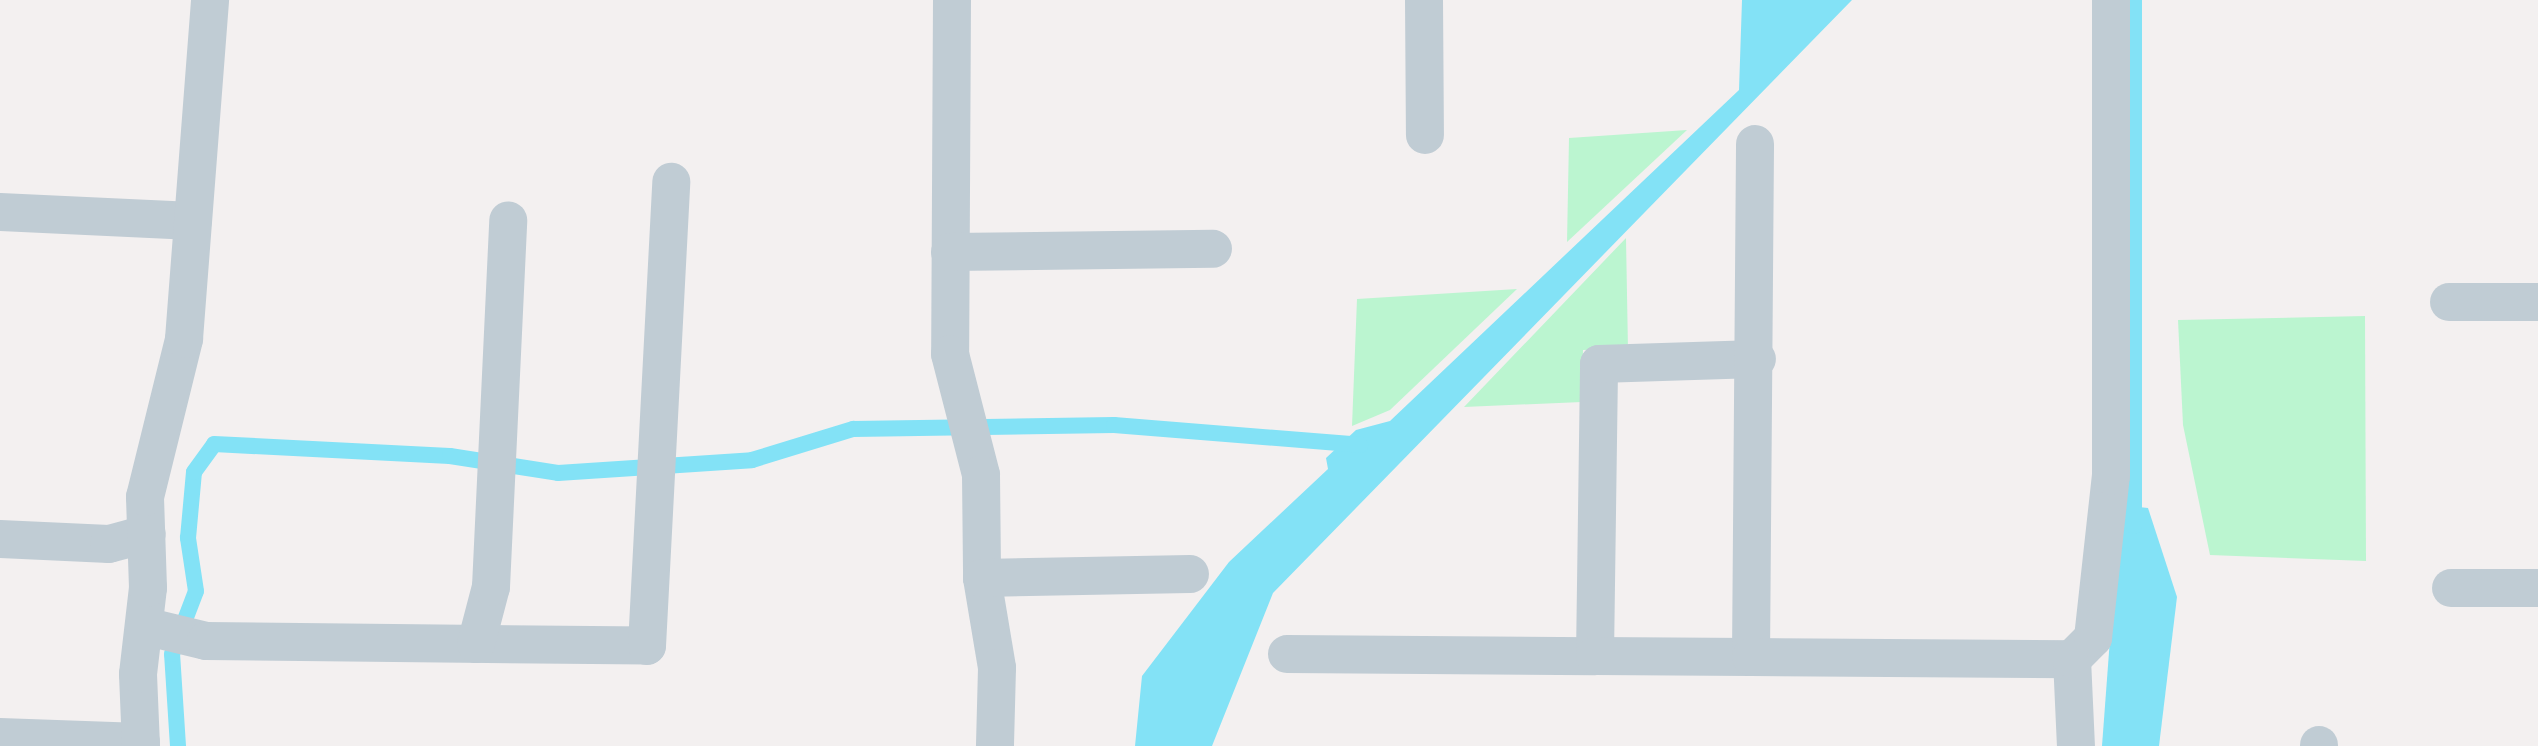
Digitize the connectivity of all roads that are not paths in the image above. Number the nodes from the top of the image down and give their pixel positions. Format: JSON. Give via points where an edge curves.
{"nodes":[{"id":1,"x":210,"y":0,"type":"edge"},
{"id":2,"x":952,"y":0,"type":"edge"},
{"id":3,"x":1424,"y":0,"type":"edge"},
{"id":4,"x":2111,"y":0,"type":"edge"},
{"id":5,"x":1425,"y":135,"type":"dead end"},
{"id":6,"x":1755,"y":145,"type":"dead end"},
{"id":7,"x":671,"y":182,"type":"dead end"},
{"id":8,"x":0,"y":212,"type":"edge"},
{"id":9,"x":508,"y":220,"type":"dead end"},
{"id":10,"x":193,"y":221,"type":"junction"},
{"id":11,"x":1213,"y":249,"type":"dead end"},
{"id":12,"x":950,"y":252,"type":"junction"},
{"id":13,"x":2449,"y":302,"type":"dead end"},
{"id":14,"x":2538,"y":302,"type":"edge"},
{"id":15,"x":1756,"y":359,"type":"junction"},
{"id":16,"x":146,"y":534,"type":"junction"},
{"id":17,"x":0,"y":539,"type":"edge"},
{"id":18,"x":1190,"y":574,"type":"dead end"},
{"id":19,"x":982,"y":578,"type":"junction"},
{"id":20,"x":2451,"y":588,"type":"dead end"},
{"id":21,"x":2538,"y":589,"type":"edge"},
{"id":22,"x":153,"y":628,"type":"junction"},
{"id":23,"x":476,"y":644,"type":"junction"},
{"id":24,"x":1287,"y":654,"type":"dead end"},
{"id":25,"x":1595,"y":656,"type":"junction"},
{"id":26,"x":1751,"y":657,"type":"junction"},
{"id":27,"x":2072,"y":659,"type":"junction"},
{"id":28,"x":0,"y":737,"type":"edge"},
{"id":29,"x":141,"y":744,"type":"edge"},
{"id":30,"x":995,"y":746,"type":"edge"},
{"id":31,"x":2076,"y":746,"type":"edge"}],
"edges":[{"from":1,"to":10,"type":"street"},
{"from":2,"to":12,"type":"street"},
{"from":3,"to":5,"type":"street"},
{"from":4,"to":27,"type":"street","via":[[2111,476],[2092,638]]},
{"from":6,"to":15,"type":"street"},
{"from":7,"to":23,"type":"street","via":[[647,646]]},
{"from":8,"to":10,"type":"street"},
{"from":9,"to":23,"type":"street","via":[[491,587]]},
{"from":10,"to":16,"type":"street","via":[[184,339],[145,497]]},
{"from":11,"to":12,"type":"street"},
{"from":12,"to":19,"type":"street","via":[[950,354],[982,475]]},
{"from":13,"to":14,"type":"street"},
{"from":15,"to":25,"type":"street","via":[[1599,364]]},
{"from":15,"to":26,"type":"street"},
{"from":16,"to":17,"type":"street","via":[[109,544]]},
{"from":16,"to":22,"type":"street"},
{"from":18,"to":19,"type":"street"},
{"from":19,"to":30,"type":"street","via":[[997,668]]},
{"from":20,"to":21,"type":"street"},
{"from":22,"to":23,"type":"street","via":[[206,641]]},
{"from":22,"to":29,"type":"street"},
{"from":24,"to":25,"type":"street"},
{"from":25,"to":26,"type":"street"},
{"from":26,"to":27,"type":"street"},
{"from":27,"to":31,"type":"street"},
{"from":28,"to":29,"type":"street"}]}
